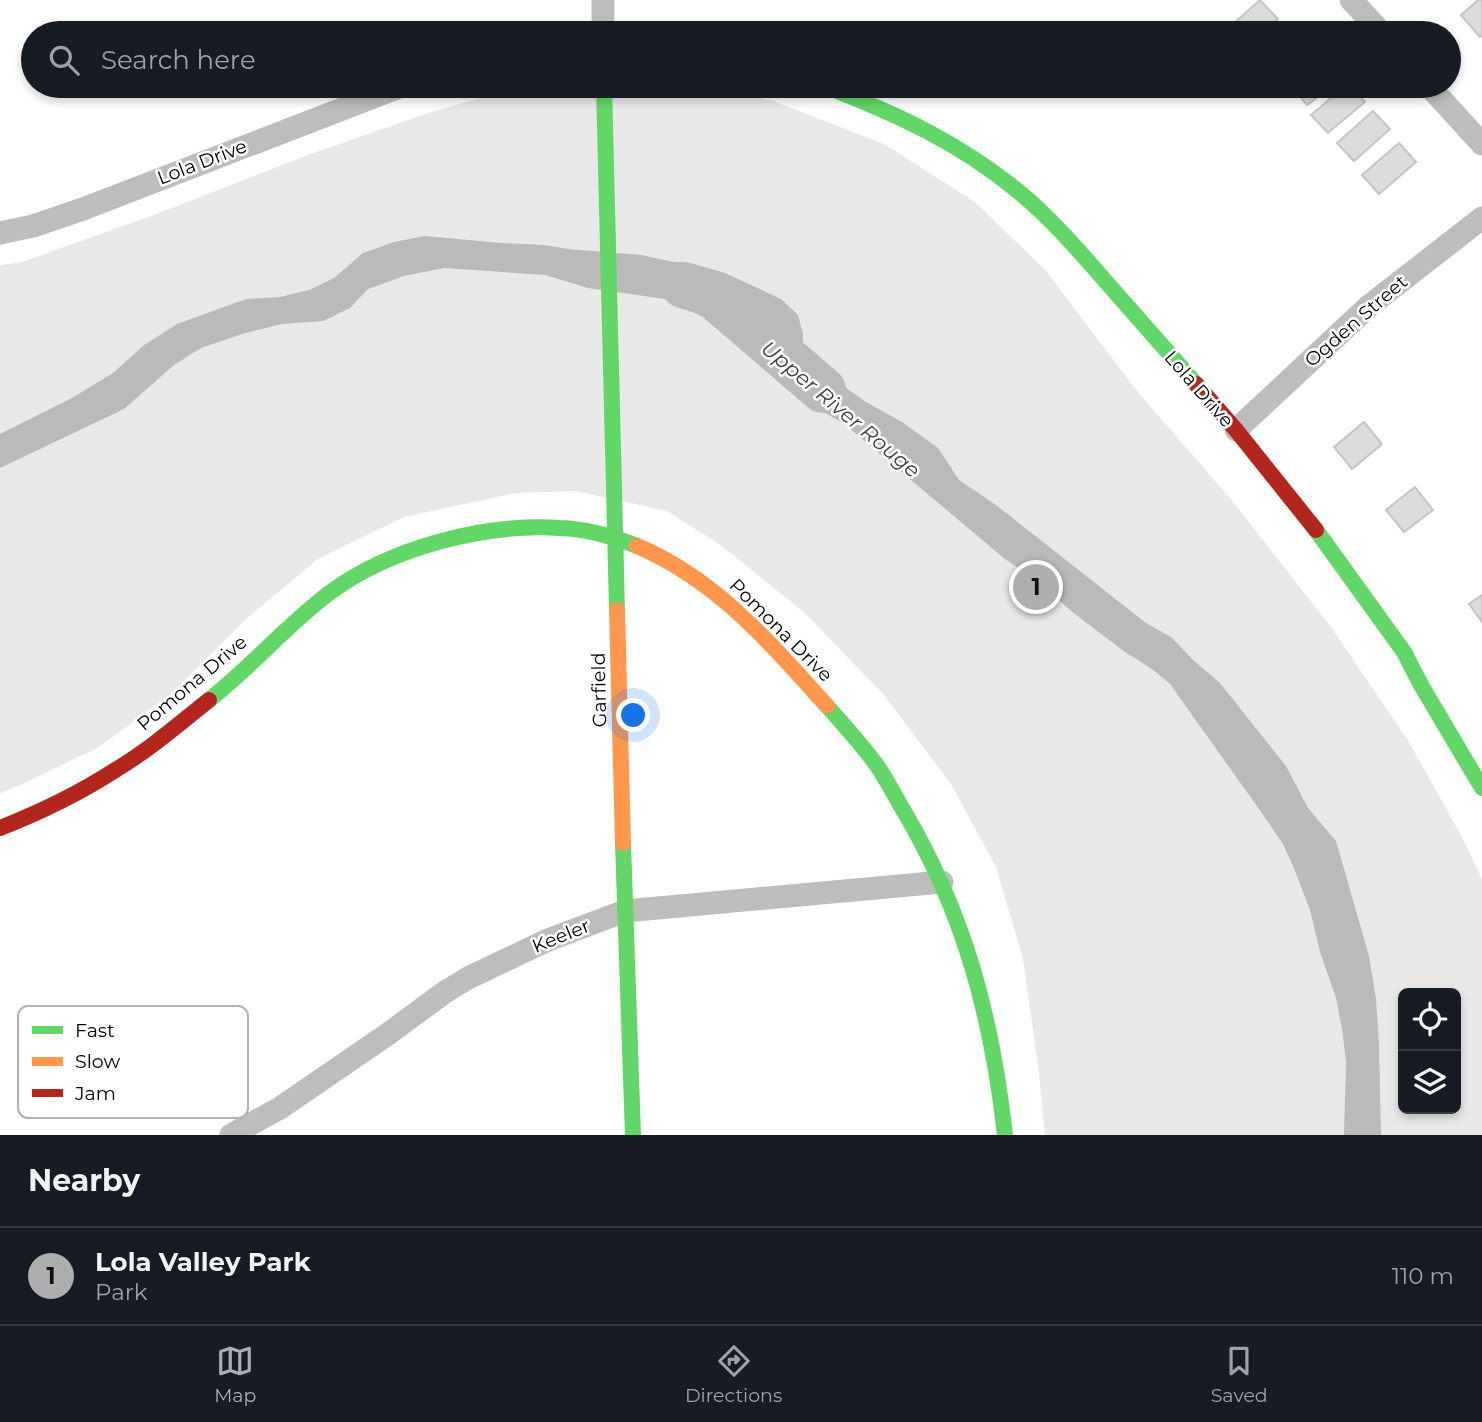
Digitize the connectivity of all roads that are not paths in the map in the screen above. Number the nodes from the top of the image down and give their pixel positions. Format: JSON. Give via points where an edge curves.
{"nodes":[{"id":1,"x":603,"y":0,"type":"edge"},
{"id":2,"x":1351,"y":0,"type":"edge"},
{"id":3,"x":603,"y":21,"type":"edge"},
{"id":4,"x":1371,"y":21,"type":"edge"},
{"id":5,"x":371,"y":98,"type":"edge"},
{"id":6,"x":604,"y":98,"type":"edge"},
{"id":7,"x":856,"y":98,"type":"edge"},
{"id":8,"x":1440,"y":98,"type":"edge"},
{"id":9,"x":1482,"y":144,"type":"edge"},
{"id":10,"x":1482,"y":218,"type":"edge"},
{"id":11,"x":0,"y":233,"type":"edge"},
{"id":12,"x":1236,"y":430,"type":"junction"},
{"id":13,"x":616,"y":539,"type":"junction"},
{"id":14,"x":1482,"y":788,"type":"edge"},
{"id":15,"x":0,"y":828,"type":"edge"},
{"id":16,"x":942,"y":882,"type":"junction"},
{"id":17,"x":625,"y":911,"type":"junction"},
{"id":18,"x":243,"y":1132,"type":"edge"},
{"id":19,"x":633,"y":1135,"type":"edge"},
{"id":20,"x":1005,"y":1135,"type":"edge"}],
"edges":[{"from":1,"to":3,"type":"street"},
{"from":2,"to":4,"type":"street"},
{"from":5,"to":11,"type":"street","name":"Lola Drive","via":[[83,209]]},
{"from":6,"to":13,"type":"street","name":"Garfield"},
{"from":7,"to":12,"type":"street","name":"Lola Drive","via":[[957,147],[1019,192],[1066,236]]},
{"from":8,"to":9,"type":"street"},
{"from":10,"to":12,"type":"street","name":"Ogden Street","via":[[1369,306]]},
{"from":12,"to":14,"type":"street","name":"Lola Drive","via":[[1305,515],[1404,652]]},
{"from":13,"to":15,"type":"street","name":"Pomona Drive","via":[[564,528],[519,527],[444,541],[365,570],[313,604],[233,681],[107,776]]},
{"from":13,"to":16,"type":"street","name":"Pomona Drive","via":[[685,571],[719,596],[827,705],[877,767],[914,825]]},
{"from":13,"to":17,"type":"street","name":"Garfield"},
{"from":16,"to":17,"type":"street","name":"Keeler"},
{"from":16,"to":20,"type":"street","name":"Pomona Drive","via":[[984,1004]]},
{"from":17,"to":18,"type":"street","name":"Keeler","via":[[548,940],[468,978]]},
{"from":17,"to":19,"type":"street","name":"Garfield"}]}
